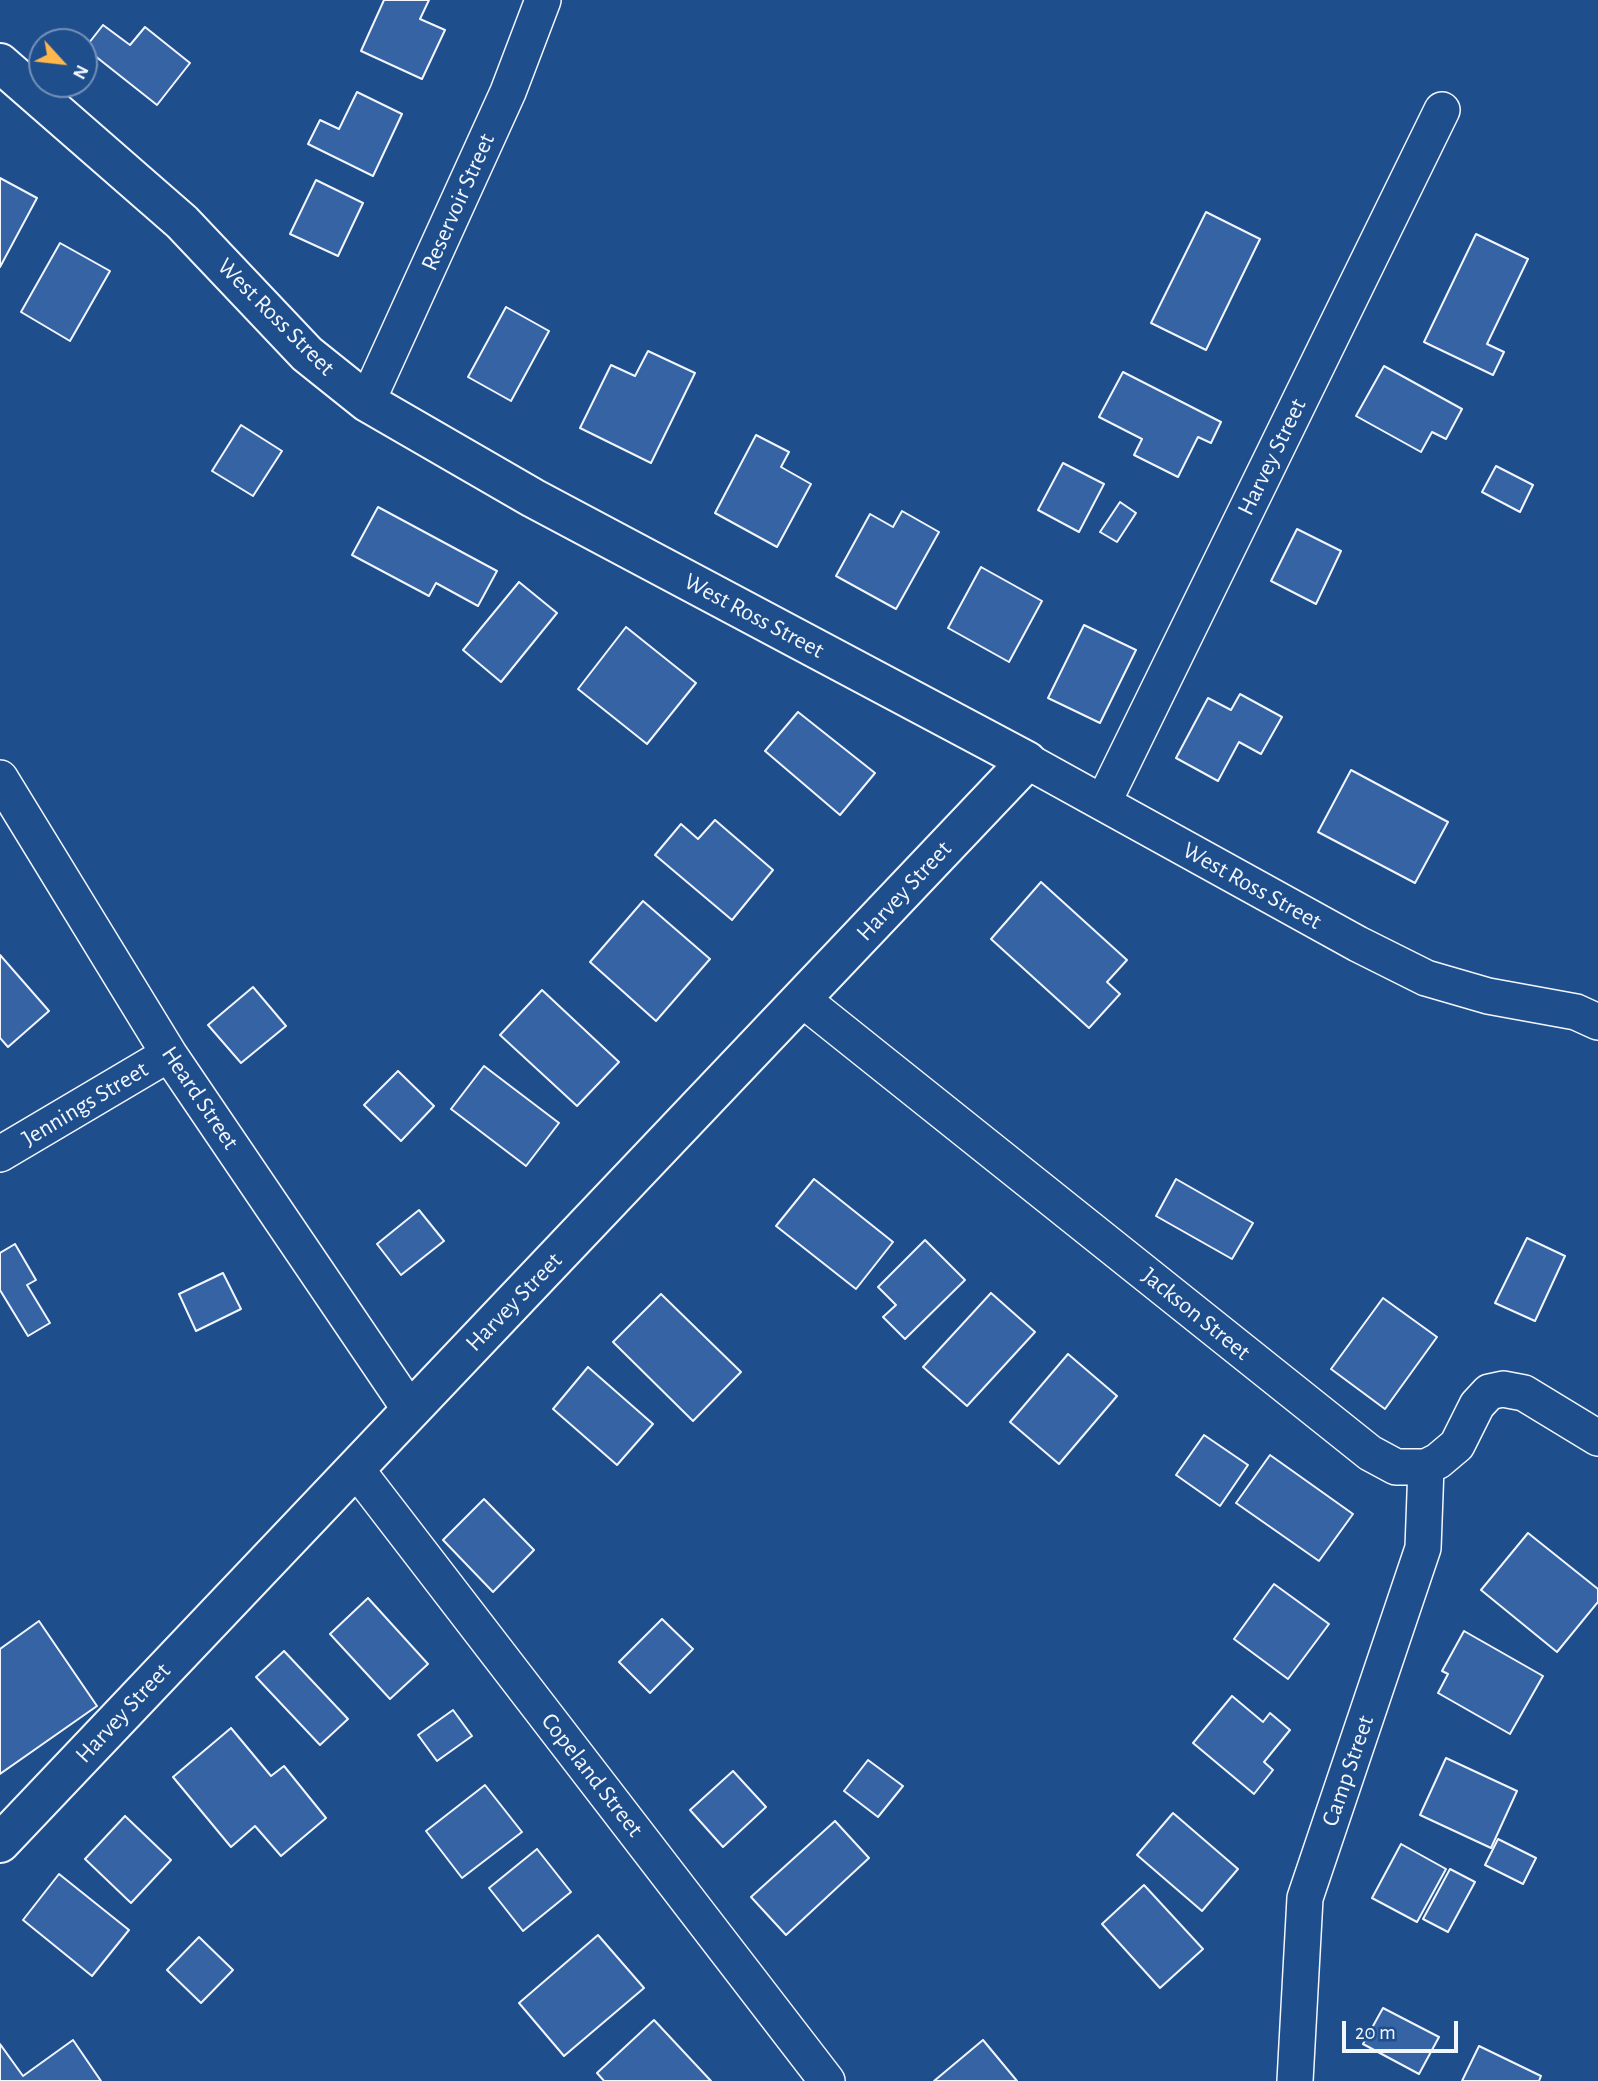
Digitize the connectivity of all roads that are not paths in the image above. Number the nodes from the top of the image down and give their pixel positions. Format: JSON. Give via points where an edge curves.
{"nodes":[{"id":1,"x":543,"y":0,"type":"edge"},
{"id":2,"x":0,"y":64,"type":"edge"},
{"id":3,"x":1442,"y":110,"type":"dead end"},
{"id":4,"x":367,"y":402,"type":"junction"},
{"id":5,"x":1027,"y":761,"type":"junction"},
{"id":6,"x":0,"y":778,"type":"edge"},
{"id":7,"x":1103,"y":803,"type":"junction"},
{"id":8,"x":802,"y":999,"type":"junction"},
{"id":9,"x":1598,"y":1022,"type":"edge"},
{"id":10,"x":169,"y":1054,"type":"junction"},
{"id":11,"x":0,"y":1154,"type":"edge"},
{"id":12,"x":411,"y":1411,"type":"junction"},
{"id":13,"x":1598,"y":1438,"type":"edge"},
{"id":14,"x":1426,"y":1467,"type":"junction"},
{"id":15,"x":356,"y":1469,"type":"junction"},
{"id":16,"x":0,"y":1843,"type":"edge"},
{"id":17,"x":827,"y":2081,"type":"edge"},
{"id":18,"x":1294,"y":2081,"type":"edge"}],
"edges":[{"from":1,"to":4,"type":"street","name":"Reservoir Street","via":[[508,92]]},
{"from":2,"to":4,"type":"street","name":"West Ross Street","via":[[182,222],[307,354]]},
{"from":3,"to":7,"type":"street","name":"Harvey Street"},
{"from":4,"to":5,"type":"street","name":"West Ross Street","via":[[533,498]]},
{"from":5,"to":7,"type":"street","name":"West Ross Street"},
{"from":5,"to":8,"type":"street","name":"Harvey Street"},
{"from":6,"to":10,"type":"street","name":"Heard Street"},
{"from":7,"to":9,"type":"street","name":"West Ross Street","via":[[1426,978],[1488,996],[1576,1012]]},
{"from":8,"to":12,"type":"street","name":"Harvey Street"},
{"from":8,"to":14,"type":"street","name":"Jackson Street","via":[[1370,1453],[1396,1467]]},
{"from":10,"to":11,"type":"street","name":"Jennings Street"},
{"from":10,"to":12,"type":"street","name":"Heard Street"},
{"from":12,"to":15,"type":"street","name":"Harvey Street"},
{"from":13,"to":14,"type":"street","via":[[1524,1393],[1489,1392],[1477,1405],[1457,1445]]},
{"from":14,"to":18,"type":"street","name":"Camp Street","via":[[1423,1548],[1305,1898]]},
{"from":15,"to":16,"type":"street","name":"Harvey Street"},
{"from":15,"to":17,"type":"street","name":"Copeland Street"}]}
